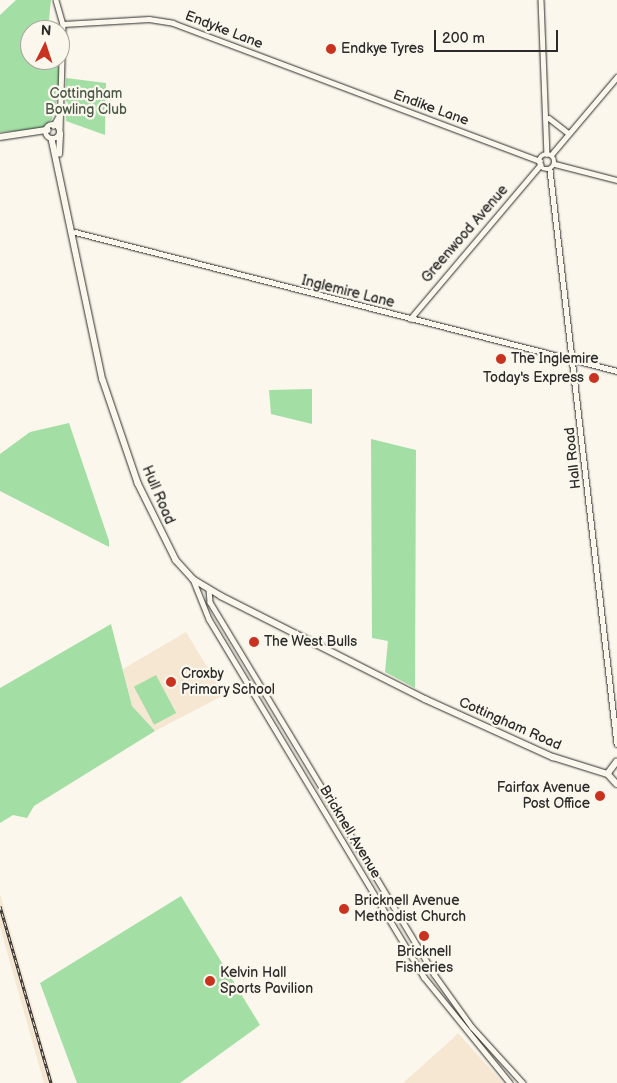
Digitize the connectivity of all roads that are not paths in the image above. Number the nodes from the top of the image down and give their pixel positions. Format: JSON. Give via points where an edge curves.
{"nodes":[{"id":1,"x":56,"y":0,"type":"edge"},
{"id":2,"x":541,"y":0,"type":"edge"},
{"id":3,"x":62,"y":20,"type":"edge"},
{"id":4,"x":70,"y":24,"type":"edge"},
{"id":5,"x":62,"y":70,"type":"edge"},
{"id":6,"x":315,"y":76,"type":"joint"},
{"id":7,"x":617,"y":76,"type":"edge"},
{"id":8,"x":62,"y":108,"type":"junction"},
{"id":9,"x":548,"y":117,"type":"junction"},
{"id":10,"x":53,"y":126,"type":"junction"},
{"id":11,"x":60,"y":132,"type":"junction"},
{"id":12,"x":568,"y":133,"type":"junction"},
{"id":13,"x":49,"y":135,"type":"junction"},
{"id":14,"x":0,"y":136,"type":"edge"},
{"id":15,"x":549,"y":155,"type":"junction"},
{"id":16,"x":59,"y":158,"type":"junction"},
{"id":17,"x":540,"y":163,"type":"junction"},
{"id":18,"x":555,"y":164,"type":"junction"},
{"id":19,"x":550,"y":170,"type":"junction"},
{"id":20,"x":617,"y":180,"type":"edge"},
{"id":21,"x":75,"y":232,"type":"junction"},
{"id":22,"x":410,"y":319,"type":"junction"},
{"id":23,"x":574,"y":361,"type":"junction"},
{"id":24,"x":617,"y":371,"type":"edge"},
{"id":25,"x":193,"y":579,"type":"junction"},
{"id":26,"x":209,"y":590,"type":"junction"},
{"id":27,"x":425,"y":699,"type":"joint"},
{"id":28,"x":617,"y":744,"type":"edge"},
{"id":29,"x":614,"y":762,"type":"edge"},
{"id":30,"x":586,"y":767,"type":"junction"},
{"id":31,"x":608,"y":774,"type":"junction"},
{"id":32,"x":616,"y":785,"type":"edge"},
{"id":33,"x":501,"y":1058,"type":"junction"},
{"id":34,"x":495,"y":1064,"type":"junction"},
{"id":35,"x":510,"y":1083,"type":"edge"},
{"id":36,"x":522,"y":1083,"type":"edge"}],
"edges":[{"from":1,"to":3,"type":"street"},
{"from":2,"to":9,"type":"street"},
{"from":4,"to":6,"type":"street","name":"Endyke Lane","via":[[164,21]]},
{"from":5,"to":8,"type":"street"},
{"from":6,"to":17,"type":"street","name":"Endike Lane"},
{"from":7,"to":12,"type":"street"},
{"from":8,"to":10,"type":"street"},
{"from":8,"to":11,"type":"street"},
{"from":9,"to":12,"type":"street"},
{"from":9,"to":15,"type":"street"},
{"from":10,"to":11,"type":"main road"},
{"from":10,"to":13,"type":"main road"},
{"from":11,"to":13,"type":"main road"},
{"from":11,"to":16,"type":"main road","name":"Hull Road"},
{"from":12,"to":15,"type":"street"},
{"from":13,"to":14,"type":"main road"},
{"from":13,"to":16,"type":"main road","name":"Hull Road"},
{"from":15,"to":17,"type":"street","name":"Greenwood Avenue"},
{"from":15,"to":18,"type":"street"},
{"from":16,"to":21,"type":"main road","name":"Hull Road"},
{"from":17,"to":19,"type":"street","name":"Endike Lane"},
{"from":17,"to":22,"type":"street","name":"Greenwood Avenue"},
{"from":18,"to":19,"type":"street"},
{"from":18,"to":20,"type":"street"},
{"from":19,"to":23,"type":"street","name":"Hall Road"},
{"from":21,"to":22,"type":"street","name":"Inglemire Lane"},
{"from":21,"to":25,"type":"main road","name":"Hull Road","via":[[103,380],[116,420],[164,538]]},
{"from":22,"to":23,"type":"street","name":"Inglemire Lane"},
{"from":23,"to":24,"type":"street","name":"Inglemire Lane"},
{"from":23,"to":28,"type":"street","name":"Hall Road"},
{"from":25,"to":26,"type":"main road","name":"Hull Road"},
{"from":25,"to":34,"type":"street","name":"Bricknell Avenue","via":[[208,619],[424,977]]},
{"from":26,"to":27,"type":"main road","name":"Hull Road"},
{"from":26,"to":33,"type":"street","name":"Bricknell Avenue","via":[[210,602],[434,974]]},
{"from":27,"to":30,"type":"main road","name":"Cottingham Road","via":[[553,756]]},
{"from":29,"to":30,"type":"main road","name":"Cottingham Road"},
{"from":29,"to":31,"type":"main road"},
{"from":30,"to":31,"type":"main road","name":"Cottingham Road"},
{"from":31,"to":32,"type":"main road"},
{"from":33,"to":34,"type":"street"},
{"from":33,"to":36,"type":"street","name":"Bricknell Avenue"},
{"from":34,"to":35,"type":"street","name":"Bricknell Avenue"}]}
